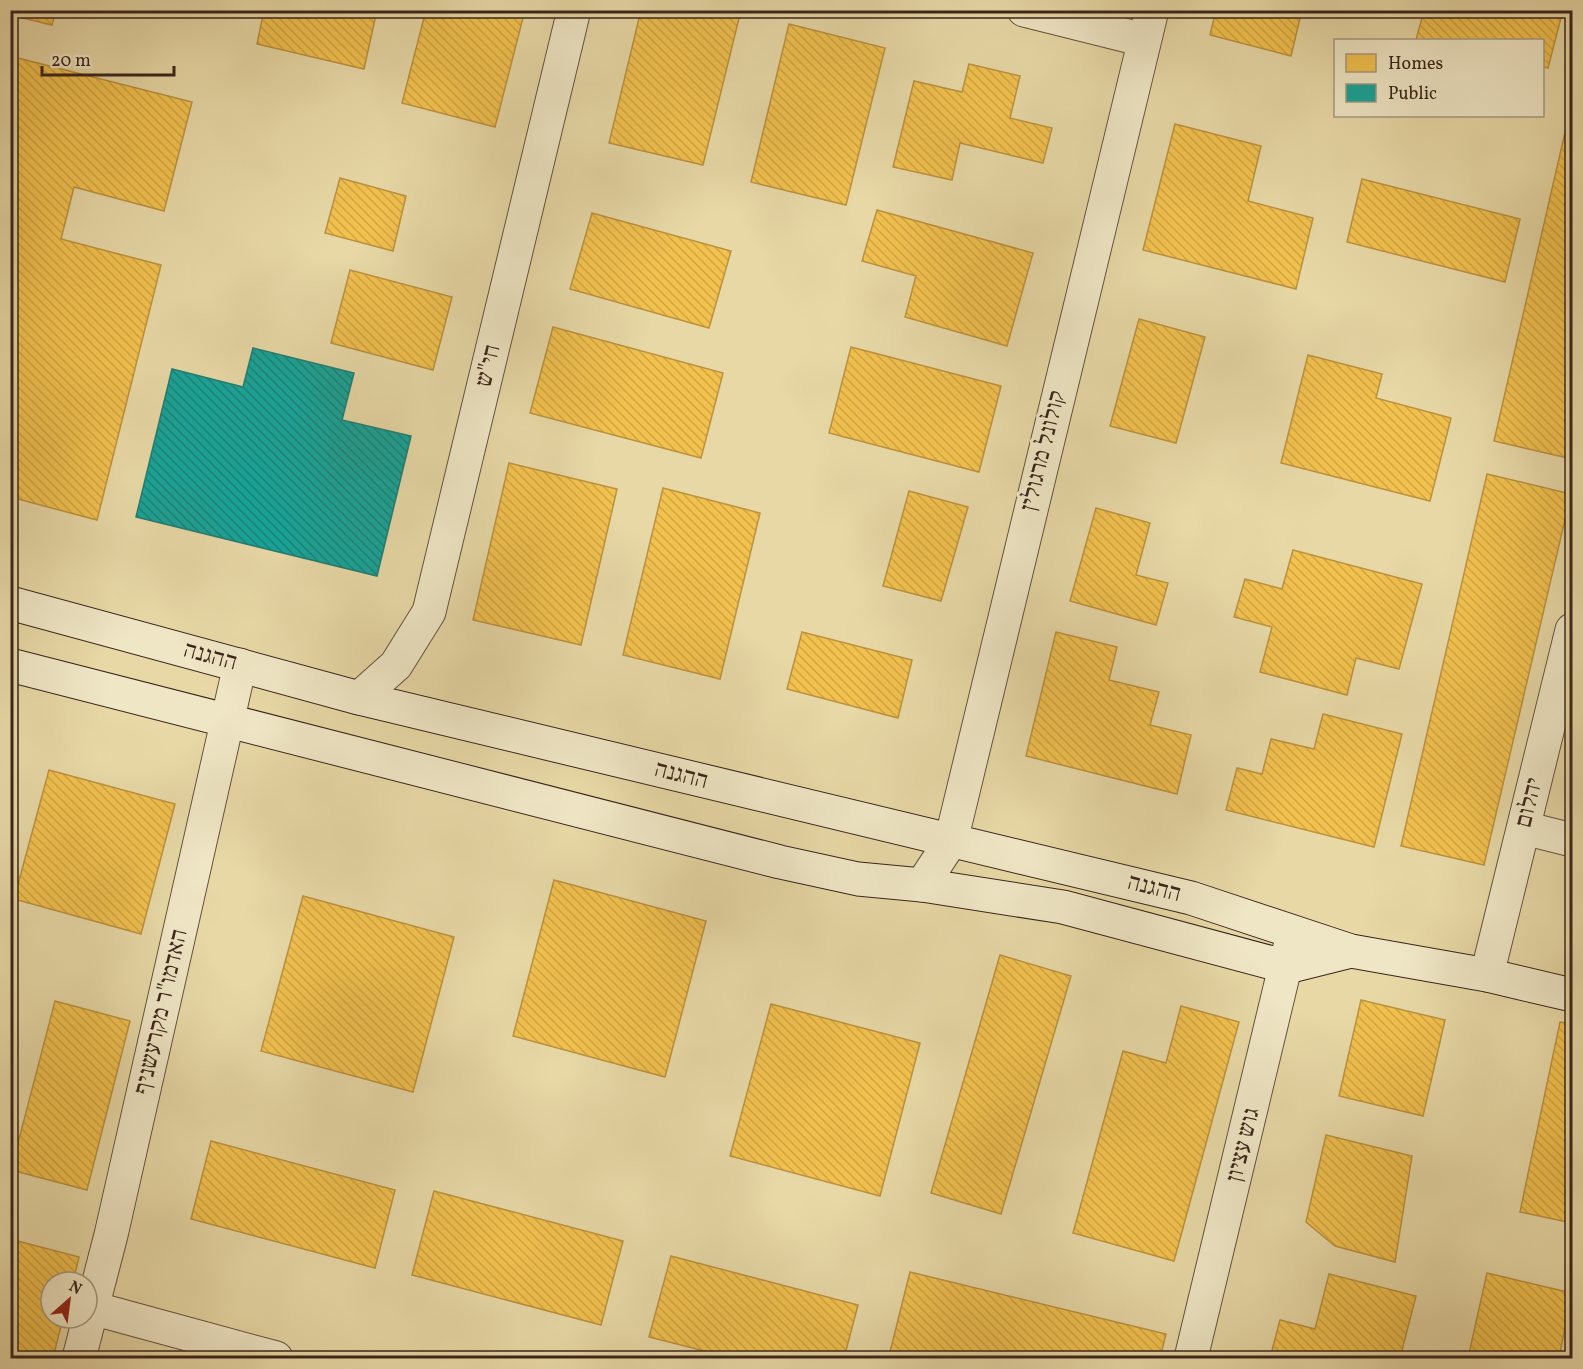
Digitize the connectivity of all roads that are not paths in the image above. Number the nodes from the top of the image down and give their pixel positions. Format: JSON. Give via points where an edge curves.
{"nodes":[{"id":1,"x":574,"y":10,"type":"edge"},
{"id":2,"x":1024,"y":10,"type":"edge"},
{"id":3,"x":1148,"y":25,"type":"edge"},
{"id":4,"x":10,"y":603,"type":"edge"},
{"id":5,"x":1572,"y":630,"type":"edge"},
{"id":6,"x":10,"y":665,"type":"edge"},
{"id":7,"x":240,"y":665,"type":"junction"},
{"id":8,"x":359,"y":698,"type":"junction"},
{"id":9,"x":228,"y":722,"type":"junction"},
{"id":10,"x":1524,"y":828,"type":"junction"},
{"id":11,"x":1572,"y":840,"type":"edge"},
{"id":12,"x":951,"y":841,"type":"junction"},
{"id":13,"x":922,"y":885,"type":"junction"},
{"id":14,"x":1293,"y":930,"type":"junction"},
{"id":15,"x":1351,"y":951,"type":"junction"},
{"id":16,"x":1287,"y":967,"type":"junction"},
{"id":17,"x":1487,"y":975,"type":"junction"},
{"id":18,"x":1572,"y":995,"type":"edge"},
{"id":19,"x":99,"y":1278,"type":"edge"},
{"id":20,"x":99,"y":1310,"type":"edge"},
{"id":21,"x":86,"y":1330,"type":"edge"},
{"id":22,"x":79,"y":1359,"type":"edge"},
{"id":23,"x":276,"y":1359,"type":"edge"},
{"id":24,"x":1191,"y":1359,"type":"edge"}],
"edges":[{"from":1,"to":8,"type":"street","name":"חי\"ש","via":[[429,612],[396,665]]},
{"from":2,"to":3,"type":"street"},
{"from":3,"to":12,"type":"street","name":"קולונל מרגולין"},
{"from":4,"to":7,"type":"street","name":"ההגנה"},
{"from":5,"to":10,"type":"street","name":"יהלום"},
{"from":6,"to":9,"type":"street","name":"ההגנה"},
{"from":7,"to":8,"type":"street","name":"ההגנה"},
{"from":7,"to":9,"type":"street","name":"האדמו\"ר מקרעשניף"},
{"from":8,"to":12,"type":"street","name":"ההגנה"},
{"from":9,"to":13,"type":"street","name":"ההגנה","via":[[780,862],[858,879]]},
{"from":9,"to":19,"type":"street","name":"האדמו\"ר מקרעשניף"},
{"from":10,"to":11,"type":"street"},
{"from":10,"to":17,"type":"street","name":"יהלום"},
{"from":12,"to":13,"type":"street","name":"קולונל מרגולין"},
{"from":12,"to":14,"type":"street","name":"ההגנה","via":[[1191,898]]},
{"from":13,"to":16,"type":"street","name":"ההגנה","via":[[1064,908]]},
{"from":14,"to":15,"type":"street","name":"ההגנה"},
{"from":14,"to":16,"type":"street","name":"גוש עציון"},
{"from":15,"to":16,"type":"street","name":"ההגנה"},
{"from":15,"to":17,"type":"street","name":"ההגנה"},
{"from":16,"to":24,"type":"street","name":"גוש עציון"},
{"from":17,"to":18,"type":"street","name":"ההגנה"},
{"from":20,"to":23,"type":"street"},
{"from":21,"to":22,"type":"street","name":"האדמו\"ר מקרעשניף"}]}
